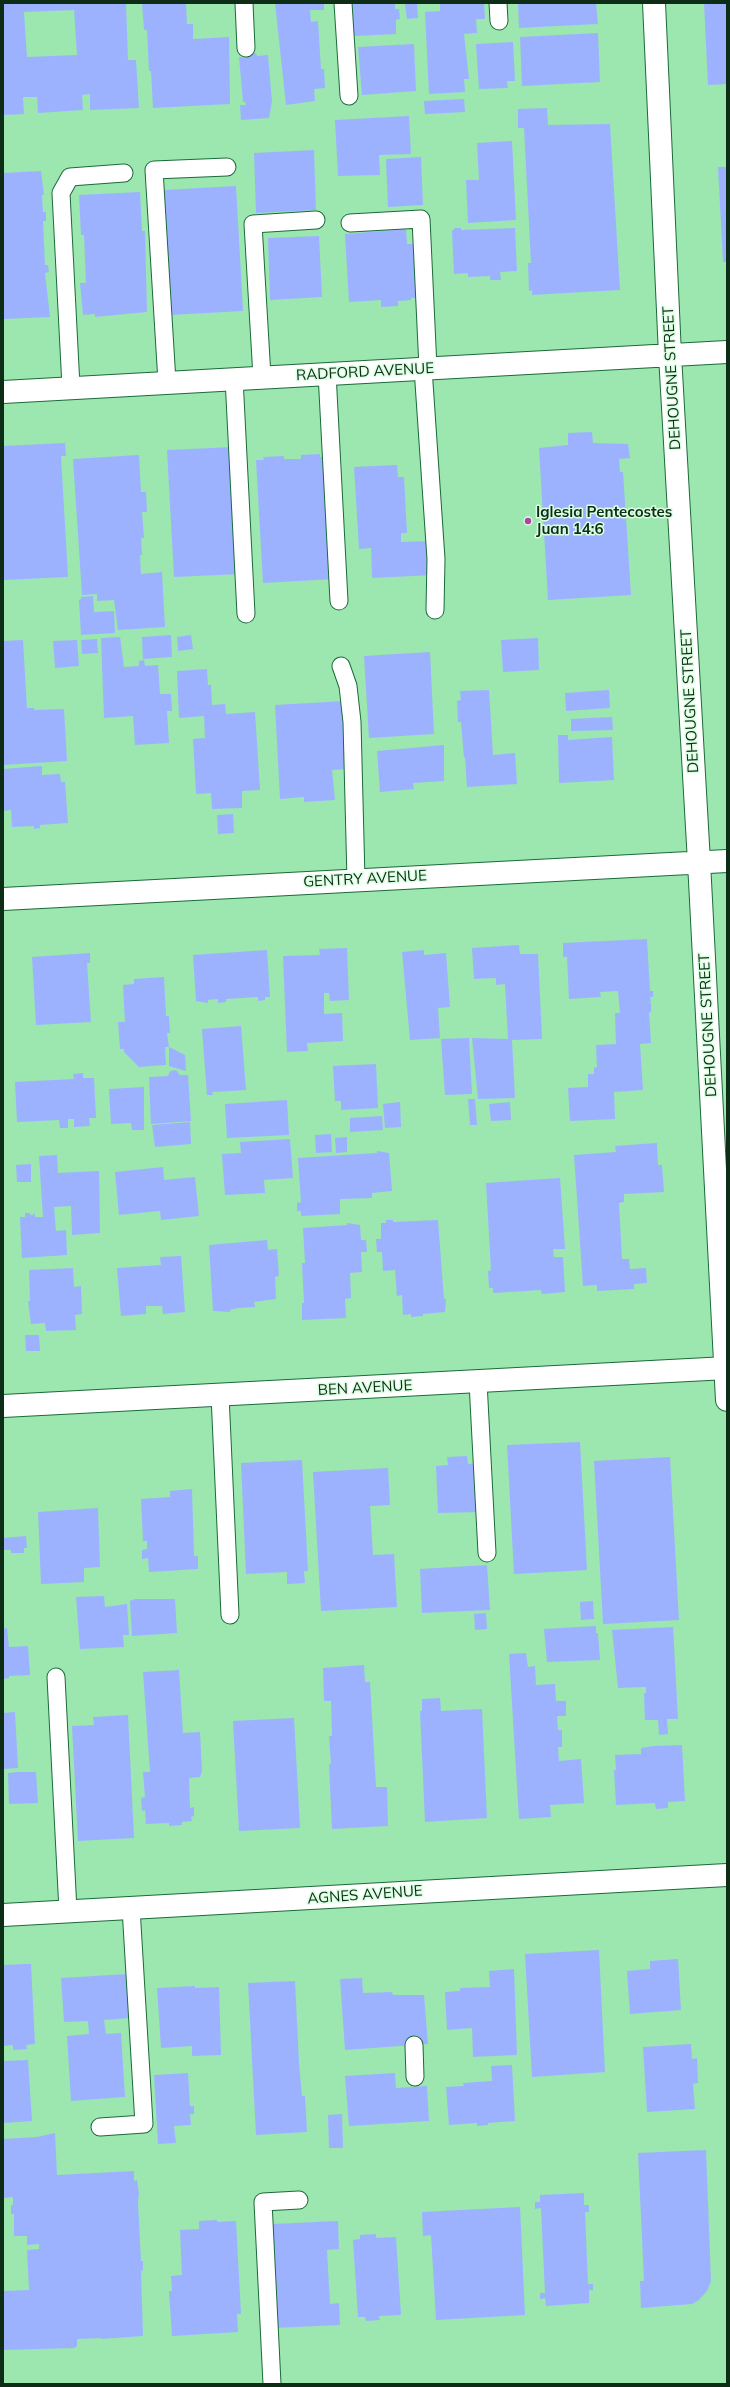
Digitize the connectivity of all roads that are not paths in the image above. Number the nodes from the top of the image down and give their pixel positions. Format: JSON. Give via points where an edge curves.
{"nodes":[{"id":1,"x":244,"y":3,"type":"edge"},
{"id":2,"x":343,"y":3,"type":"edge"},
{"id":3,"x":498,"y":3,"type":"edge"},
{"id":4,"x":654,"y":3,"type":"edge"},
{"id":5,"x":499,"y":21,"type":"dead end"},
{"id":6,"x":246,"y":48,"type":"dead end"},
{"id":7,"x":349,"y":96,"type":"dead end"},
{"id":8,"x":227,"y":167,"type":"dead end"},
{"id":9,"x":124,"y":174,"type":"dead end"},
{"id":10,"x":316,"y":220,"type":"dead end"},
{"id":11,"x":350,"y":223,"type":"dead end"},
{"id":12,"x":727,"y":352,"type":"edge"},
{"id":13,"x":670,"y":355,"type":"junction"},
{"id":14,"x":426,"y":368,"type":"junction"},
{"id":15,"x":327,"y":374,"type":"junction"},
{"id":16,"x":262,"y":377,"type":"junction"},
{"id":17,"x":234,"y":378,"type":"junction"},
{"id":18,"x":167,"y":382,"type":"junction"},
{"id":19,"x":71,"y":387,"type":"junction"},
{"id":20,"x":3,"y":392,"type":"edge"},
{"id":21,"x":339,"y":601,"type":"dead end"},
{"id":22,"x":435,"y":610,"type":"dead end"},
{"id":23,"x":246,"y":614,"type":"dead end"},
{"id":24,"x":341,"y":666,"type":"dead end"},
{"id":25,"x":727,"y":861,"type":"edge"},
{"id":26,"x":699,"y":862,"type":"junction"},
{"id":27,"x":356,"y":880,"type":"junction"},
{"id":28,"x":3,"y":898,"type":"edge"},
{"id":29,"x":726,"y":1368,"type":"edge"},
{"id":30,"x":478,"y":1382,"type":"junction"},
{"id":31,"x":220,"y":1395,"type":"junction"},
{"id":32,"x":727,"y":1400,"type":"edge"},
{"id":33,"x":3,"y":1406,"type":"edge"},
{"id":34,"x":487,"y":1553,"type":"dead end"},
{"id":35,"x":230,"y":1615,"type":"dead end"},
{"id":36,"x":56,"y":1677,"type":"dead end"},
{"id":37,"x":727,"y":1875,"type":"edge"},
{"id":38,"x":131,"y":1908,"type":"junction"},
{"id":39,"x":68,"y":1911,"type":"junction"},
{"id":40,"x":3,"y":1915,"type":"edge"},
{"id":41,"x":414,"y":2045,"type":"dead end"},
{"id":42,"x":415,"y":2077,"type":"dead end"},
{"id":43,"x":100,"y":2127,"type":"dead end"},
{"id":44,"x":299,"y":2200,"type":"dead end"},
{"id":45,"x":272,"y":2384,"type":"edge"}],
"edges":[{"from":1,"to":6,"type":"lane"},
{"from":2,"to":7,"type":"lane"},
{"from":3,"to":5,"type":"lane"},
{"from":4,"to":13,"type":"street","name":"DEHOUGNE STREET"},
{"from":8,"to":18,"type":"lane","via":[[154,170]]},
{"from":9,"to":19,"type":"lane","via":[[70,177],[61,193]]},
{"from":10,"to":16,"type":"lane","via":[[253,224]]},
{"from":11,"to":14,"type":"lane","via":[[421,219]]},
{"from":12,"to":13,"type":"street","name":"RADFORD AVENUE"},
{"from":13,"to":14,"type":"street","name":"RADFORD AVENUE"},
{"from":13,"to":26,"type":"street","name":"DEHOUGNE STREET"},
{"from":14,"to":15,"type":"street","name":"RADFORD AVENUE"},
{"from":14,"to":22,"type":"lane","via":[[436,559]]},
{"from":15,"to":16,"type":"street","name":"RADFORD AVENUE"},
{"from":15,"to":21,"type":"lane"},
{"from":16,"to":17,"type":"street","name":"RADFORD AVENUE"},
{"from":17,"to":18,"type":"street","name":"RADFORD AVENUE"},
{"from":17,"to":23,"type":"lane"},
{"from":18,"to":19,"type":"street","name":"RADFORD AVENUE"},
{"from":19,"to":20,"type":"street","name":"RADFORD AVENUE"},
{"from":24,"to":27,"type":"lane","via":[[348,686],[352,722]]},
{"from":25,"to":26,"type":"street","name":"GENTRY AVENUE"},
{"from":26,"to":27,"type":"street","name":"GENTRY AVENUE"},
{"from":26,"to":29,"type":"street","name":"DEHOUGNE STREET"},
{"from":27,"to":28,"type":"street","name":"GENTRY AVENUE"},
{"from":29,"to":30,"type":"street","name":"BEN AVENUE"},
{"from":29,"to":32,"type":"street","name":"DEHOUGNE STREET"},
{"from":30,"to":31,"type":"street","name":"BEN AVENUE"},
{"from":30,"to":34,"type":"lane"},
{"from":31,"to":33,"type":"street","name":"BEN AVENUE"},
{"from":31,"to":35,"type":"lane"},
{"from":36,"to":39,"type":"lane"},
{"from":37,"to":38,"type":"street","name":"AGNES AVENUE"},
{"from":38,"to":39,"type":"street","name":"AGNES AVENUE"},
{"from":38,"to":43,"type":"lane","via":[[144,2124]]},
{"from":39,"to":40,"type":"street","name":"AGNES AVENUE"},
{"from":41,"to":42,"type":"lane"},
{"from":44,"to":45,"type":"lane","via":[[263,2202]]}]}
